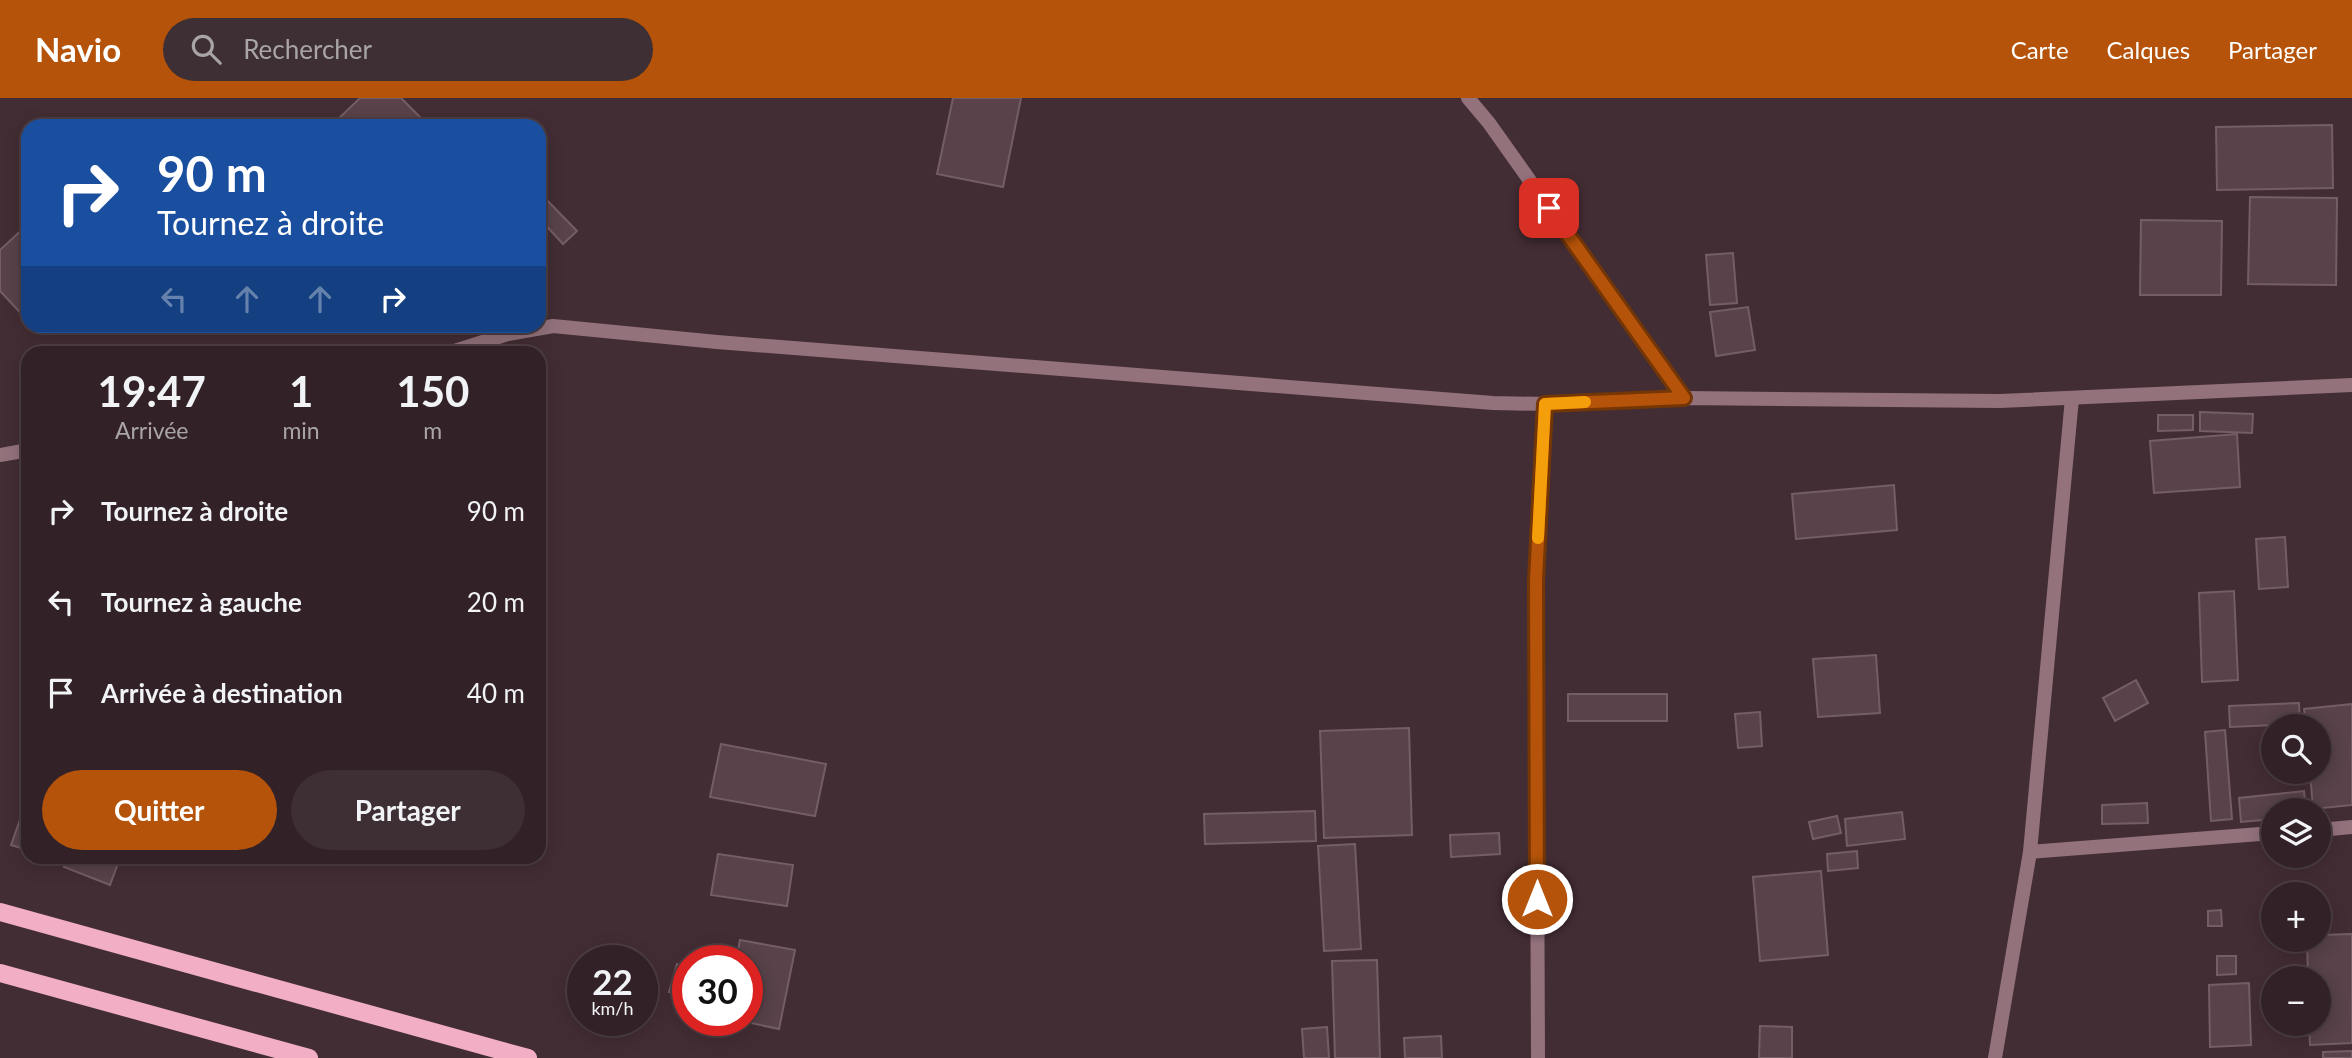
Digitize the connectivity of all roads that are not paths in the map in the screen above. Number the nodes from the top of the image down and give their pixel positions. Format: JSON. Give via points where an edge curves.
{"nodes":[{"id":1,"x":1468,"y":98,"type":"edge"},
{"id":2,"x":546,"y":327,"type":"edge"},
{"id":3,"x":514,"y":333,"type":"edge"},
{"id":4,"x":470,"y":346,"type":"edge"},
{"id":5,"x":2352,"y":385,"type":"edge"},
{"id":6,"x":1684,"y":398,"type":"junction"},
{"id":7,"x":2072,"y":398,"type":"junction"},
{"id":8,"x":1545,"y":404,"type":"junction"},
{"id":9,"x":21,"y":451,"type":"edge"},
{"id":10,"x":0,"y":455,"type":"edge"},
{"id":11,"x":2352,"y":827,"type":"edge"},
{"id":12,"x":2331,"y":829,"type":"edge"},
{"id":13,"x":2261,"y":834,"type":"edge"},
{"id":14,"x":2030,"y":852,"type":"junction"},
{"id":15,"x":0,"y":912,"type":"edge"},
{"id":16,"x":0,"y":973,"type":"edge"},
{"id":17,"x":309,"y":1058,"type":"edge"},
{"id":18,"x":528,"y":1058,"type":"edge"},
{"id":19,"x":1538,"y":1058,"type":"edge"},
{"id":20,"x":1996,"y":1058,"type":"edge"}],
"edges":[{"from":1,"to":6,"type":"street"},
{"from":2,"to":8,"type":"street"},
{"from":3,"to":4,"type":"street"},
{"from":5,"to":7,"type":"street"},
{"from":6,"to":7,"type":"street"},
{"from":6,"to":8,"type":"street"},
{"from":7,"to":14,"type":"street"},
{"from":8,"to":19,"type":"street","via":[[1536,580]]},
{"from":9,"to":10,"type":"street"},
{"from":11,"to":12,"type":"street"},
{"from":13,"to":14,"type":"street"},
{"from":14,"to":20,"type":"street"},
{"from":15,"to":18,"type":"main road"},
{"from":16,"to":17,"type":"main road"}]}
